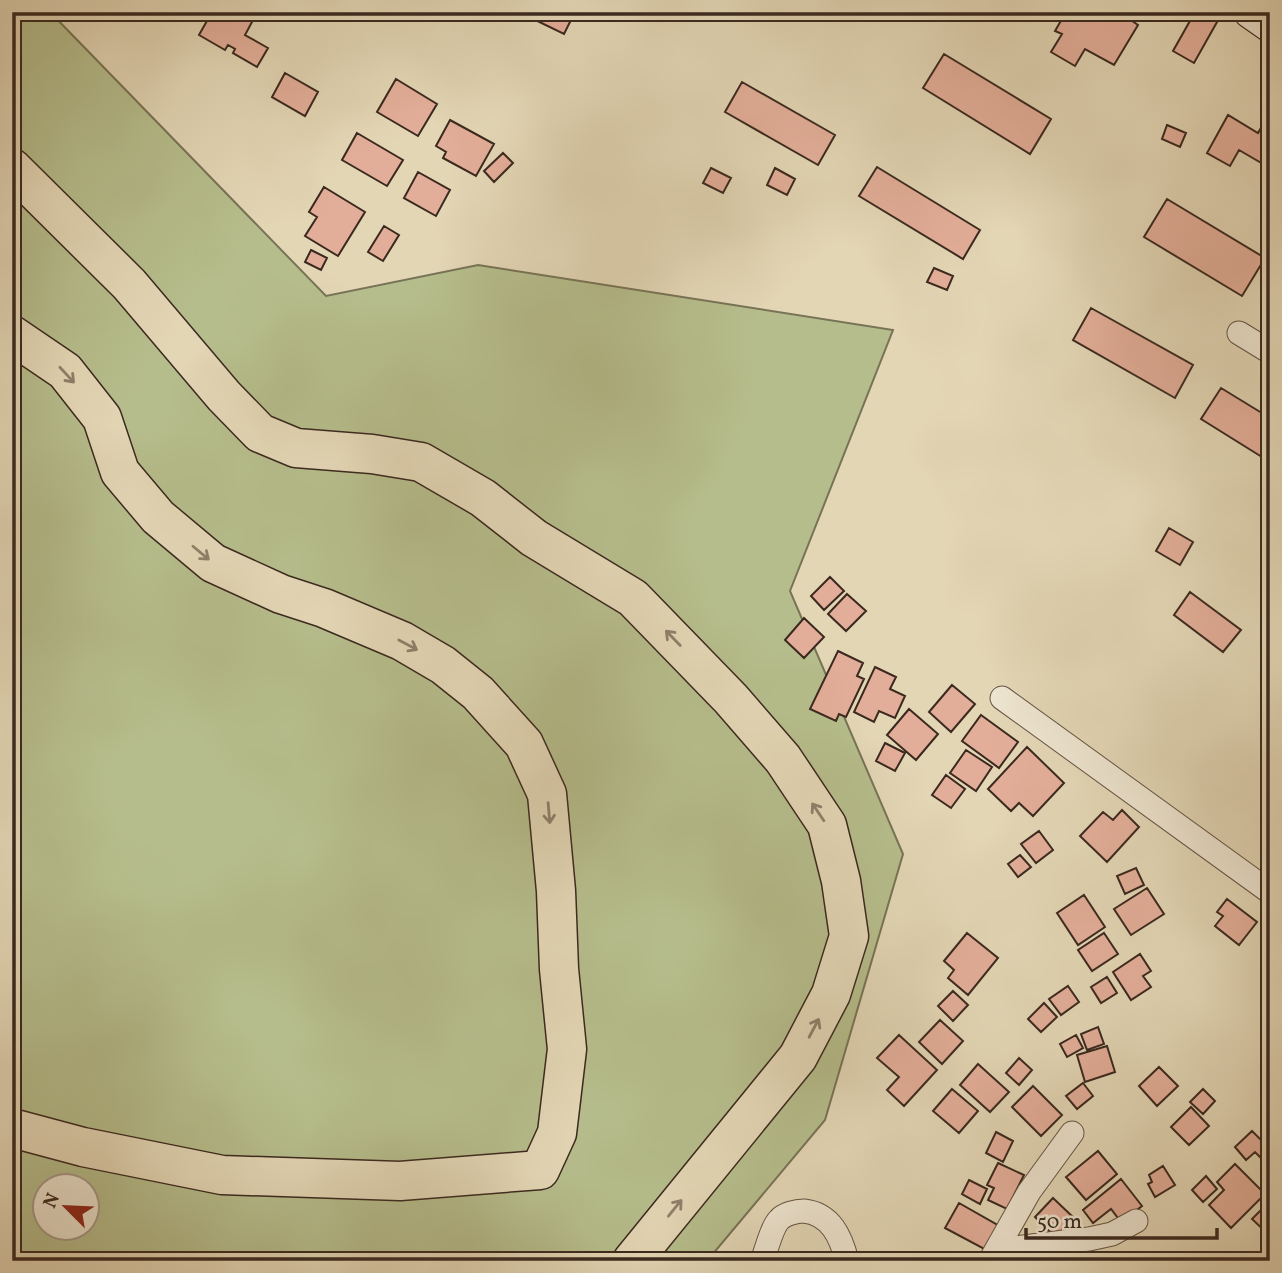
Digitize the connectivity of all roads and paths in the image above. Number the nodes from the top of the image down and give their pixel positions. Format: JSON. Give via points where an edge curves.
{"nodes":[{"id":1,"x":1250,"y":12,"type":"edge"},
{"id":2,"x":1270,"y":26,"type":"edge"},
{"id":3,"x":12,"y":168,"type":"edge"},
{"id":4,"x":1239,"y":333,"type":"dead end"},
{"id":5,"x":12,"y":335,"type":"edge"},
{"id":6,"x":1270,"y":352,"type":"edge"},
{"id":7,"x":1002,"y":698,"type":"dead end"},
{"id":8,"x":1270,"y":892,"type":"edge"},
{"id":9,"x":12,"y":1128,"type":"edge"},
{"id":10,"x":1072,"y":1133,"type":"dead end"},
{"id":11,"x":1136,"y":1221,"type":"dead end"},
{"id":12,"x":993,"y":1255,"type":"edge"},
{"id":13,"x":632,"y":1261,"type":"edge"},
{"id":14,"x":762,"y":1261,"type":"edge"},
{"id":15,"x":847,"y":1261,"type":"edge"}],
"edges":[{"from":1,"to":2,"type":"street"},
{"from":13,"to":3,"type":"highway","one_way":true,"via":[[798,1057],[831,994],[849,936],[827,825],[783,759],[633,598],[534,538],[484,498],[421,462],[296,448],[260,433],[129,285]]},
{"from":4,"to":6,"type":"street"},
{"from":5,"to":9,"type":"highway","one_way":true,"via":[[65,370],[102,418],[120,472],[158,517],[213,563],[401,641],[443,665],[478,693],[524,744],[547,794],[567,1049],[557,1133],[540,1170],[400,1181],[222,1175]]},
{"from":7,"to":8,"type":"street"},
{"from":10,"to":12,"type":"street","via":[[1029,1192]]},
{"from":11,"to":12,"type":"street","via":[[1112,1234]]},
{"from":14,"to":15,"type":"street","via":[[779,1220],[796,1211],[815,1212],[832,1224]]}]}
